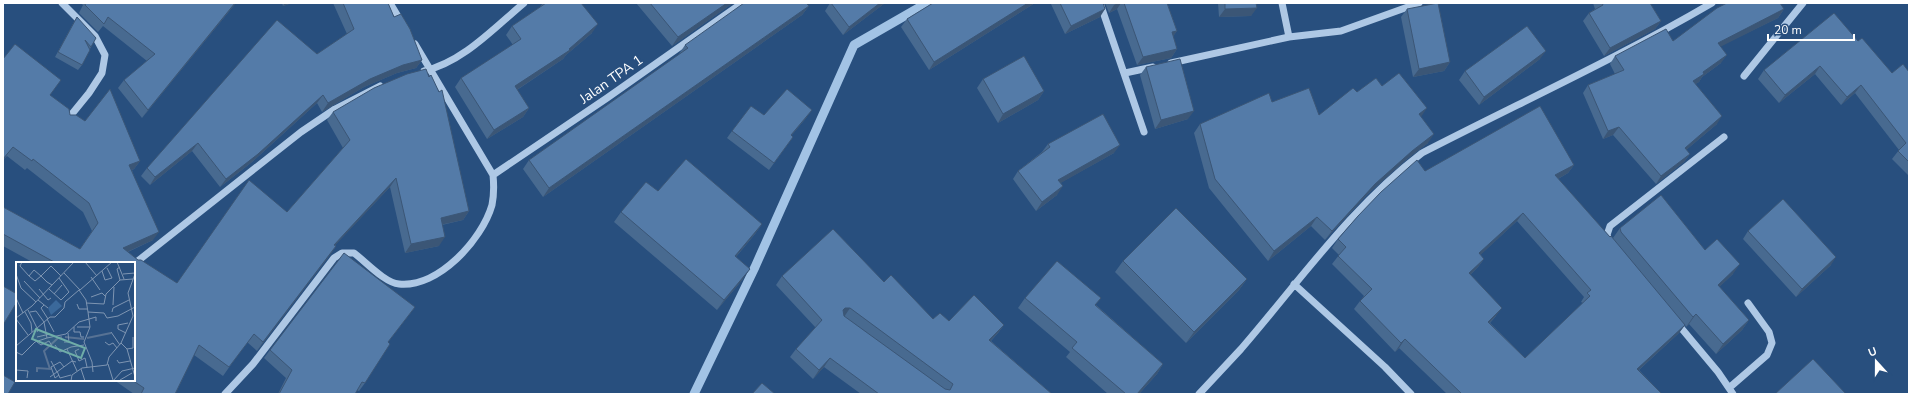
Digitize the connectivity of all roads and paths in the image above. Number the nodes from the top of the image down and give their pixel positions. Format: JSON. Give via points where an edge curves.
{"nodes":[{"id":1,"x":62,"y":3,"type":"edge"},
{"id":2,"x":390,"y":3,"type":"edge"},
{"id":3,"x":524,"y":3,"type":"edge"},
{"id":4,"x":742,"y":3,"type":"edge"},
{"id":5,"x":1100,"y":3,"type":"edge"},
{"id":6,"x":1282,"y":3,"type":"edge"},
{"id":7,"x":1419,"y":3,"type":"edge"},
{"id":8,"x":1712,"y":3,"type":"edge"},
{"id":9,"x":1803,"y":3,"type":"edge"},
{"id":10,"x":407,"y":32,"type":"edge"},
{"id":11,"x":1289,"y":37,"type":"junction"},
{"id":12,"x":411,"y":38,"type":"edge"},
{"id":13,"x":429,"y":70,"type":"junction"},
{"id":14,"x":1125,"y":73,"type":"junction"},
{"id":15,"x":414,"y":74,"type":"edge"},
{"id":16,"x":1744,"y":76,"type":"dead end"},
{"id":17,"x":385,"y":83,"type":"edge"},
{"id":18,"x":67,"y":120,"type":"edge"},
{"id":19,"x":1144,"y":132,"type":"dead end"},
{"id":20,"x":1724,"y":137,"type":"dead end"},
{"id":21,"x":493,"y":175,"type":"junction"},
{"id":22,"x":1615,"y":250,"type":"edge"},
{"id":23,"x":135,"y":263,"type":"edge"},
{"id":24,"x":1294,"y":284,"type":"junction"},
{"id":25,"x":1748,"y":303,"type":"dead end"},
{"id":26,"x":1672,"y":317,"type":"edge"},
{"id":27,"x":1731,"y":391,"type":"edge"},
{"id":28,"x":224,"y":394,"type":"edge"},
{"id":29,"x":1199,"y":394,"type":"edge"},
{"id":30,"x":1411,"y":394,"type":"edge"}],
"edges":[{"from":1,"to":18,"type":"street","via":[[95,36],[105,55],[102,73],[90,93]]},
{"from":2,"to":10,"type":"street"},
{"from":3,"to":13,"type":"street","via":[[466,51]]},
{"from":4,"to":21,"type":"street","name":"Jalan TPA 1"},
{"from":5,"to":14,"type":"street"},
{"from":6,"to":11,"type":"street"},
{"from":7,"to":11,"type":"street","via":[[1341,31]]},
{"from":8,"to":24,"type":"street","via":[[1586,71],[1422,152],[1404,166],[1344,226]]},
{"from":9,"to":16,"type":"street"},
{"from":11,"to":14,"type":"street"},
{"from":12,"to":13,"type":"street"},
{"from":13,"to":15,"type":"street"},
{"from":13,"to":21,"type":"street"},
{"from":14,"to":19,"type":"street"},
{"from":17,"to":23,"type":"street","via":[[335,109],[301,132]]},
{"from":20,"to":22,"type":"street","via":[[1610,226],[1607,235]]},
{"from":21,"to":28,"type":"street","via":[[493,195],[486,218],[472,242],[442,272],[413,283],[399,284],[389,281],[354,253],[342,253],[334,258],[253,364]]},
{"from":24,"to":29,"type":"street","via":[[1240,350]]},
{"from":24,"to":30,"type":"street"},
{"from":25,"to":27,"type":"street","via":[[1769,332],[1772,343],[1767,355]]},
{"from":26,"to":27,"type":"street"}]}
